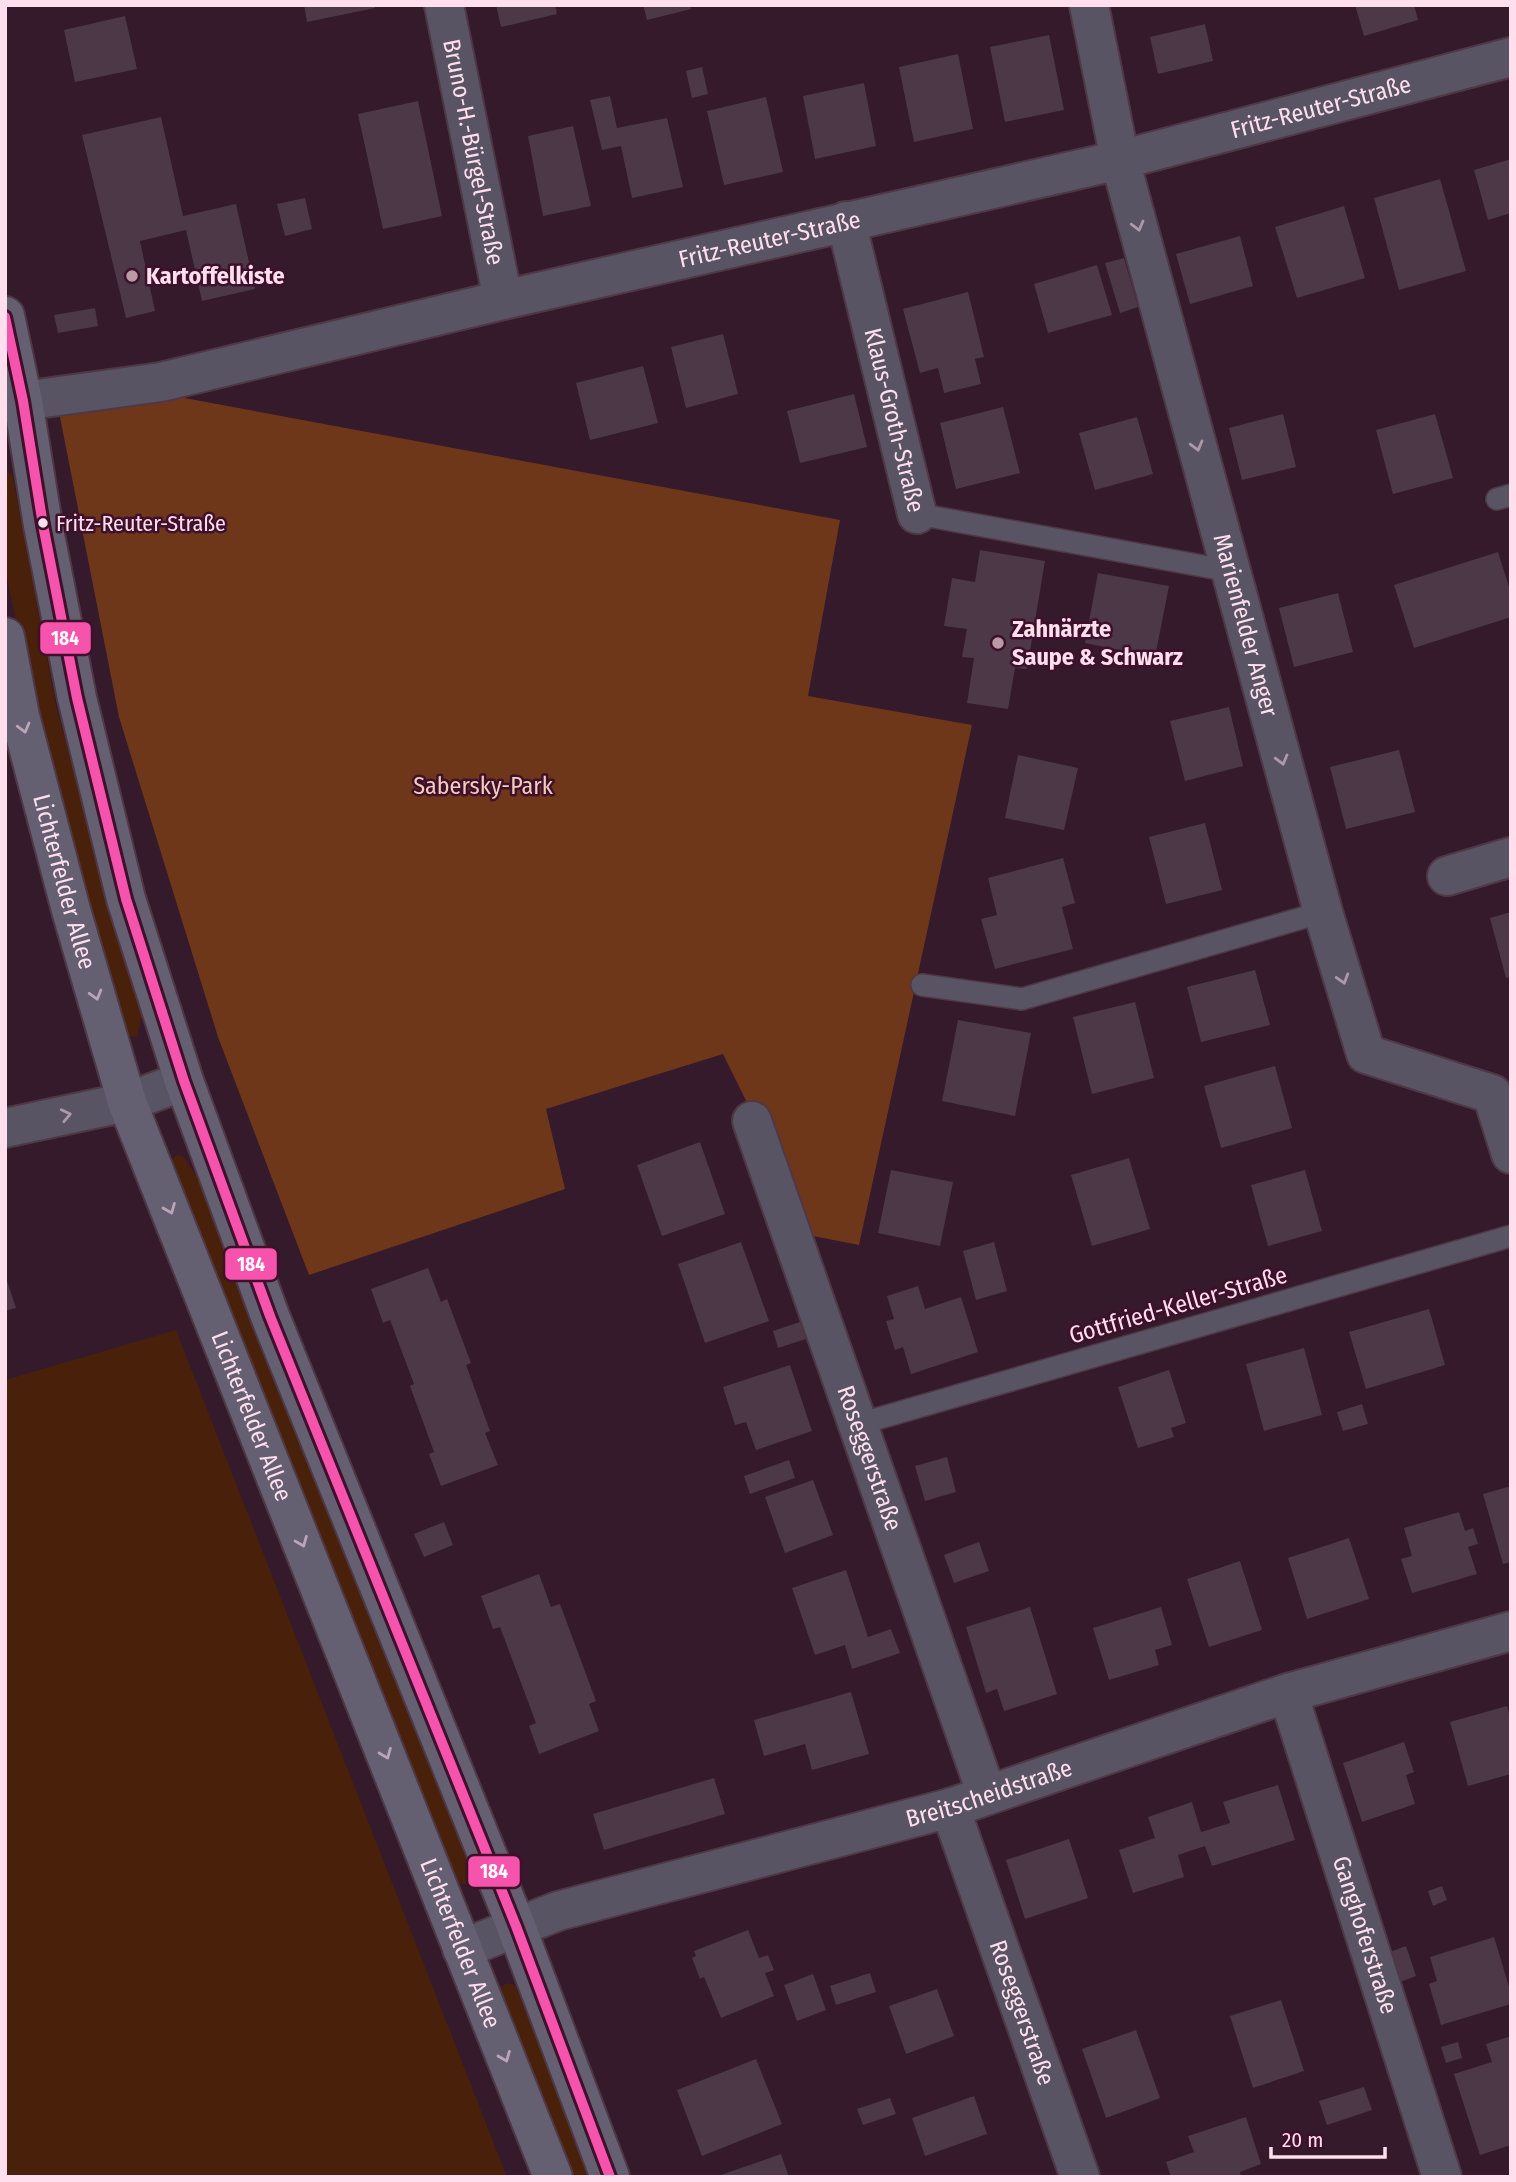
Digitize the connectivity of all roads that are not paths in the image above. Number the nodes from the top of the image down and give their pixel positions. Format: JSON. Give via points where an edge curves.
{"nodes":[{"id":1,"x":444,"y":5,"type":"edge"},
{"id":2,"x":1089,"y":5,"type":"edge"},
{"id":3,"x":1511,"y":57,"type":"edge"},
{"id":4,"x":1120,"y":160,"type":"junction"},
{"id":5,"x":846,"y":221,"type":"junction"},
{"id":6,"x":503,"y":300,"type":"junction"},
{"id":7,"x":5,"y":316,"type":"edge"},
{"id":8,"x":14,"y":397,"type":"edge"},
{"id":9,"x":917,"y":514,"type":"joint"},
{"id":10,"x":1230,"y":570,"type":"junction"},
{"id":11,"x":5,"y":637,"type":"edge"},
{"id":12,"x":1511,"y":857,"type":"edge"},
{"id":13,"x":1447,"y":876,"type":"dead end"},
{"id":14,"x":1323,"y":912,"type":"junction"},
{"id":15,"x":922,"y":985,"type":"dead end"},
{"id":16,"x":184,"y":1081,"type":"junction"},
{"id":17,"x":127,"y":1102,"type":"junction"},
{"id":18,"x":752,"y":1121,"type":"dead end"},
{"id":19,"x":5,"y":1128,"type":"edge"},
{"id":20,"x":1511,"y":1154,"type":"edge"},
{"id":21,"x":1511,"y":1236,"type":"edge"},
{"id":22,"x":859,"y":1424,"type":"junction"},
{"id":23,"x":1511,"y":1631,"type":"edge"},
{"id":24,"x":1288,"y":1693,"type":"junction"},
{"id":25,"x":987,"y":1794,"type":"junction"},
{"id":26,"x":950,"y":1808,"type":"junction"},
{"id":27,"x":516,"y":1926,"type":"junction"},
{"id":28,"x":463,"y":1948,"type":"junction"},
{"id":29,"x":553,"y":2177,"type":"edge"},
{"id":30,"x":610,"y":2177,"type":"edge"},
{"id":31,"x":1080,"y":2177,"type":"edge"},
{"id":32,"x":1441,"y":2177,"type":"edge"}],
"edges":[{"from":1,"to":6,"type":"street","name":"Bruno-H.-Bürgel-Straße"},
{"from":2,"to":4,"type":"street","name":"Marienfelder Anger"},
{"from":3,"to":4,"type":"street","name":"Fritz-Reuter-Straße"},
{"from":4,"to":5,"type":"street","name":"Fritz-Reuter-Straße"},
{"from":4,"to":10,"type":"street","name":"Marienfelder Anger","one_way":true},
{"from":5,"to":6,"type":"street","name":"Fritz-Reuter-Straße"},
{"from":5,"to":9,"type":"street","name":"Klaus-Groth-Straße"},
{"from":6,"to":8,"type":"street","name":"Fritz-Reuter-Straße","via":[[161,382]]},
{"from":7,"to":8,"type":"main road"},
{"from":8,"to":16,"type":"main road","via":[[77,698],[126,899]]},
{"from":9,"to":10,"type":"lane","name":"Klaus-Groth-Straße"},
{"from":10,"to":14,"type":"street","name":"Marienfelder Anger","one_way":true},
{"from":11,"to":17,"type":"main road","name":"Lichterfelder Allee","one_way":true,"via":[[20,716]]},
{"from":12,"to":13,"type":"street"},
{"from":14,"to":15,"type":"lane","via":[[1022,999]]},
{"from":14,"to":20,"type":"street","name":"Marienfelder Anger","one_way":true,"via":[[1366,1054],[1492,1094]]},
{"from":16,"to":17,"type":"street"},
{"from":16,"to":27,"type":"main road","via":[[270,1316]]},
{"from":19,"to":17,"type":"street","one_way":true},
{"from":17,"to":28,"type":"main road","name":"Lichterfelder Allee","one_way":true},
{"from":18,"to":22,"type":"street","name":"Roseggerstraße"},
{"from":21,"to":22,"type":"lane","name":"Gottfried-Keller-Straße"},
{"from":22,"to":25,"type":"street","name":"Roseggerstraße"},
{"from":23,"to":24,"type":"street","name":"Breitscheidstraße"},
{"from":24,"to":25,"type":"street","name":"Breitscheidstraße"},
{"from":24,"to":32,"type":"street","name":"Ganghoferstraße"},
{"from":25,"to":26,"type":"street","name":"Breitscheidstraße"},
{"from":26,"to":27,"type":"street","name":"Breitscheidstraße","via":[[572,1907]]},
{"from":26,"to":31,"type":"street","name":"Roseggerstraße"},
{"from":27,"to":28,"type":"street","name":"Breitscheidstraße"},
{"from":27,"to":30,"type":"main road"},
{"from":28,"to":29,"type":"main road","name":"Lichterfelder Allee","one_way":true}]}
